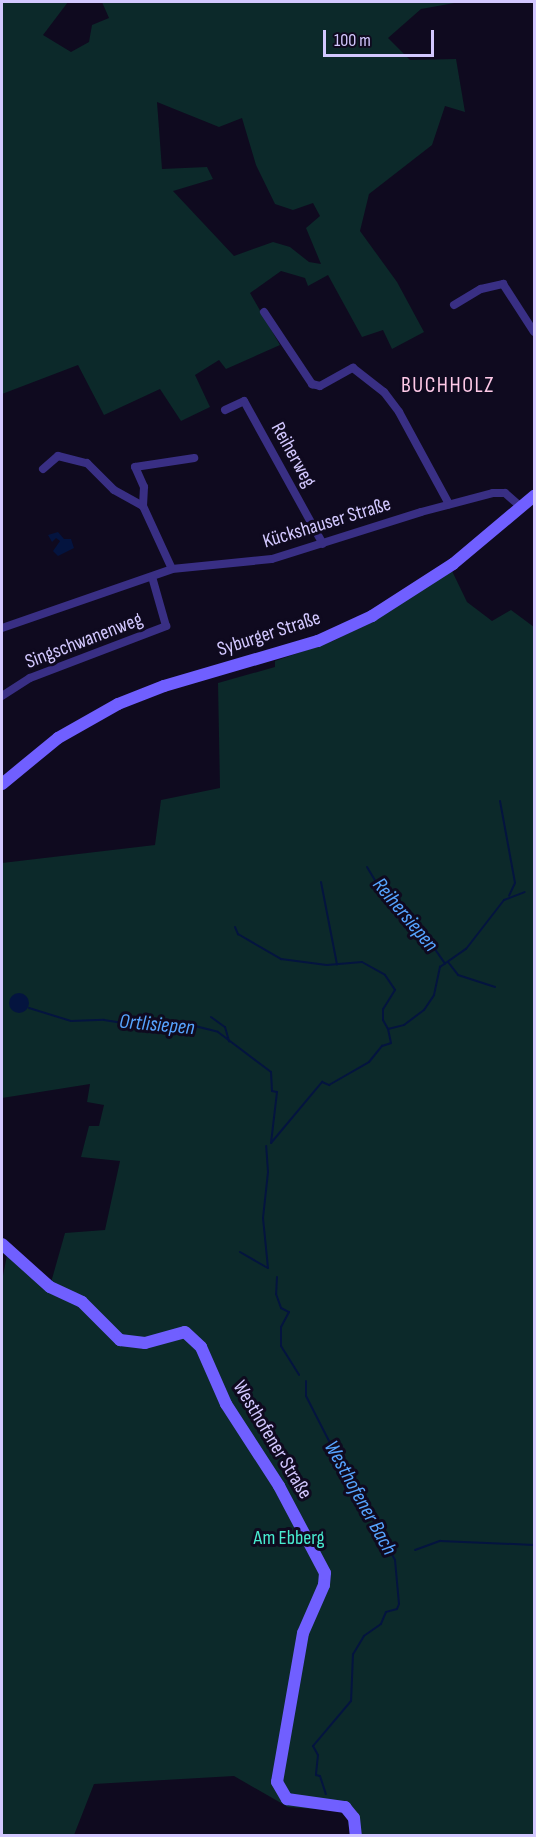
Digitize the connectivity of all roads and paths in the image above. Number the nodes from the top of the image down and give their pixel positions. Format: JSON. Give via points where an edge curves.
{"nodes":[{"id":1,"x":454,"y":305,"type":"dead end"},
{"id":2,"x":264,"y":312,"type":"dead end"},
{"id":3,"x":534,"y":332,"type":"edge"},
{"id":4,"x":225,"y":410,"type":"dead end"},
{"id":5,"x":194,"y":458,"type":"dead end"},
{"id":6,"x":42,"y":469,"type":"dead end"},
{"id":7,"x":534,"y":496,"type":"edge"},
{"id":8,"x":449,"y":504,"type":"junction"},
{"id":9,"x":143,"y":506,"type":"junction"},
{"id":10,"x":521,"y":507,"type":"junction"},
{"id":11,"x":323,"y":544,"type":"junction"},
{"id":12,"x":172,"y":569,"type":"junction"},
{"id":13,"x":152,"y":577,"type":"junction"},
{"id":14,"x":2,"y":628,"type":"edge"},
{"id":15,"x":2,"y":696,"type":"edge"},
{"id":16,"x":2,"y":784,"type":"edge"},
{"id":17,"x":2,"y":1244,"type":"edge"},
{"id":18,"x":356,"y":1836,"type":"edge"}],
"edges":[{"from":1,"to":3,"type":"street","via":[[481,289],[503,284]]},
{"from":2,"to":8,"type":"street","via":[[312,384],[320,386],[353,368],[384,392]]},
{"from":4,"to":11,"type":"street","name":"Reiherweg","via":[[244,401]]},
{"from":5,"to":9,"type":"street","via":[[135,467],[144,487]]},
{"from":6,"to":9,"type":"street","via":[[58,456],[76,458],[87,463],[114,490]]},
{"from":7,"to":10,"type":"street","name":"Syburger Straße"},
{"from":8,"to":10,"type":"street","name":"Kückshauser Straße","via":[[499,492]]},
{"from":8,"to":11,"type":"street","name":"Kückshauser Straße"},
{"from":9,"to":12,"type":"street"},
{"from":10,"to":16,"type":"street","name":"Syburger Straße","via":[[439,574],[372,616],[318,641],[164,686],[118,704],[58,738]]},
{"from":11,"to":12,"type":"street","name":"Kückshauser Straße","via":[[261,561]]},
{"from":12,"to":13,"type":"street","name":"Kückshauser Straße"},
{"from":13,"to":14,"type":"street","name":"Kückshauser Straße"},
{"from":13,"to":15,"type":"street","name":"Singschwanenweg","via":[[166,626],[30,678]]},
{"from":17,"to":18,"type":"street","name":"Westhofener Straße","via":[[50,1287],[82,1302],[120,1340],[145,1343],[185,1332],[201,1347],[226,1404],[279,1486],[324,1573],[324,1585],[303,1633],[276,1782],[287,1799],[345,1807],[354,1818]]}]}
